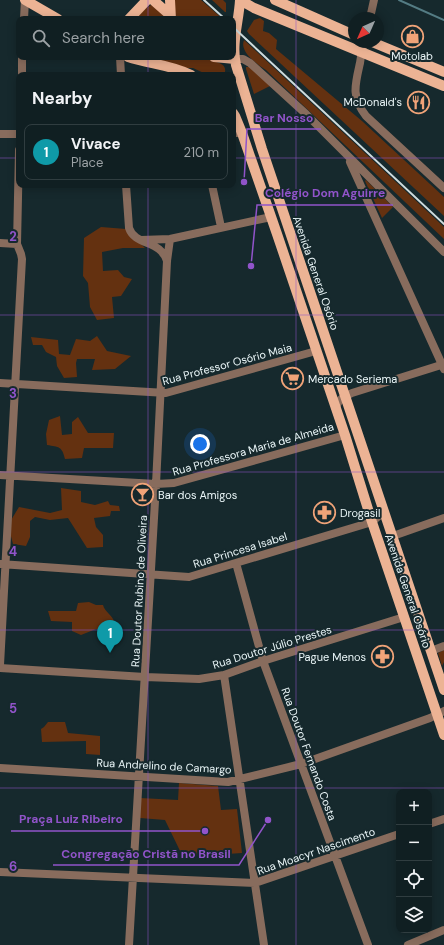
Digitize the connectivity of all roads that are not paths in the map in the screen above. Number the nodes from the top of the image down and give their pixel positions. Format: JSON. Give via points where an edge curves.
{"nodes":[{"id":1,"x":25,"y":0,"type":"edge"},
{"id":2,"x":149,"y":0,"type":"edge"},
{"id":3,"x":170,"y":0,"type":"edge"},
{"id":4,"x":240,"y":0,"type":"edge"},
{"id":5,"x":275,"y":0,"type":"edge"},
{"id":6,"x":374,"y":0,"type":"edge"},
{"id":7,"x":371,"y":12,"type":"edge"},
{"id":8,"x":24,"y":16,"type":"edge"},
{"id":9,"x":53,"y":16,"type":"edge"},
{"id":10,"x":132,"y":16,"type":"edge"},
{"id":11,"x":170,"y":16,"type":"edge"},
{"id":12,"x":171,"y":16,"type":"edge"},
{"id":13,"x":236,"y":29,"type":"edge"},
{"id":14,"x":348,"y":32,"type":"edge"},
{"id":15,"x":384,"y":47,"type":"edge"},
{"id":16,"x":362,"y":52,"type":"edge"},
{"id":17,"x":398,"y":53,"type":"junction"},
{"id":18,"x":22,"y":60,"type":"edge"},
{"id":19,"x":120,"y":60,"type":"edge"},
{"id":20,"x":140,"y":60,"type":"edge"},
{"id":21,"x":228,"y":60,"type":"edge"},
{"id":22,"x":232,"y":61,"type":"junction"},
{"id":23,"x":22,"y":72,"type":"edge"},
{"id":24,"x":121,"y":72,"type":"edge"},
{"id":25,"x":186,"y":72,"type":"edge"},
{"id":26,"x":232,"y":72,"type":"edge"},
{"id":27,"x":236,"y":72,"type":"edge"},
{"id":28,"x":444,"y":72,"type":"edge"},
{"id":29,"x":236,"y":73,"type":"edge"},
{"id":30,"x":444,"y":86,"type":"edge"},
{"id":31,"x":236,"y":122,"type":"edge"},
{"id":32,"x":238,"y":133,"type":"edge"},
{"id":33,"x":0,"y":134,"type":"edge"},
{"id":34,"x":16,"y":134,"type":"edge"},
{"id":35,"x":262,"y":150,"type":"junction"},
{"id":36,"x":348,"y":157,"type":"junction"},
{"id":37,"x":18,"y":188,"type":"edge"},
{"id":38,"x":126,"y":188,"type":"edge"},
{"id":39,"x":213,"y":188,"type":"edge"},
{"id":40,"x":444,"y":188,"type":"edge"},
{"id":41,"x":271,"y":217,"type":"junction"},
{"id":42,"x":221,"y":227,"type":"junction"},
{"id":43,"x":170,"y":239,"type":"junction"},
{"id":44,"x":141,"y":240,"type":"junction"},
{"id":45,"x":0,"y":243,"type":"edge"},
{"id":46,"x":17,"y":244,"type":"junction"},
{"id":47,"x":444,"y":252,"type":"edge"},
{"id":48,"x":167,"y":261,"type":"junction"},
{"id":49,"x":316,"y":351,"type":"junction"},
{"id":50,"x":443,"y":366,"type":"edge"},
{"id":51,"x":0,"y":383,"type":"edge"},
{"id":52,"x":15,"y":384,"type":"junction"},
{"id":53,"x":159,"y":394,"type":"junction"},
{"id":54,"x":345,"y":396,"type":"junction"},
{"id":55,"x":336,"y":408,"type":"junction"},
{"id":56,"x":345,"y":435,"type":"junction"},
{"id":57,"x":0,"y":475,"type":"edge"},
{"id":58,"x":10,"y":475,"type":"junction"},
{"id":59,"x":156,"y":484,"type":"junction"},
{"id":60,"x":384,"y":511,"type":"junction"},
{"id":61,"x":444,"y":518,"type":"edge"},
{"id":62,"x":372,"y":522,"type":"junction"},
{"id":63,"x":393,"y":536,"type":"junction"},
{"id":64,"x":236,"y":563,"type":"junction"},
{"id":65,"x":3,"y":564,"type":"edge"},
{"id":66,"x":150,"y":574,"type":"junction"},
{"id":67,"x":404,"y":617,"type":"junction"},
{"id":68,"x":444,"y":646,"type":"edge"},
{"id":69,"x":431,"y":651,"type":"junction"},
{"id":70,"x":263,"y":661,"type":"junction"},
{"id":71,"x":0,"y":666,"type":"edge"},
{"id":72,"x":224,"y":675,"type":"junction"},
{"id":73,"x":145,"y":677,"type":"junction"},
{"id":74,"x":444,"y":690,"type":"edge"},
{"id":75,"x":441,"y":713,"type":"edge"},
{"id":76,"x":444,"y":735,"type":"edge"},
{"id":77,"x":301,"y":764,"type":"junction"},
{"id":78,"x":0,"y":768,"type":"edge"},
{"id":79,"x":139,"y":776,"type":"junction"},
{"id":80,"x":239,"y":780,"type":"junction"},
{"id":81,"x":444,"y":819,"type":"edge"},
{"id":82,"x":432,"y":823,"type":"edge"},
{"id":83,"x":396,"y":835,"type":"edge"},
{"id":84,"x":335,"y":856,"type":"junction"},
{"id":85,"x":0,"y":872,"type":"edge"},
{"id":86,"x":133,"y":877,"type":"junction"},
{"id":87,"x":255,"y":883,"type":"junction"},
{"id":88,"x":444,"y":930,"type":"edge"},
{"id":89,"x":129,"y":945,"type":"edge"},
{"id":90,"x":264,"y":945,"type":"edge"},
{"id":91,"x":368,"y":945,"type":"edge"},
{"id":92,"x":408,"y":945,"type":"edge"}],
"edges":[{"from":1,"to":8,"type":"street"},
{"from":1,"to":9,"type":"main road"},
{"from":2,"to":10,"type":"main road"},
{"from":2,"to":11,"type":"main road"},
{"from":3,"to":12,"type":"main road"},
{"from":4,"to":13,"type":"main road"},
{"from":4,"to":16,"type":"main road"},
{"from":5,"to":14,"type":"main road"},
{"from":6,"to":7,"type":"street"},
{"from":15,"to":17,"type":"main road"},
{"from":16,"to":17,"type":"main road","via":[[381,49]]},
{"from":16,"to":30,"type":"main road"},
{"from":16,"to":40,"type":"street","via":[[355,82],[355,96],[361,110]]},
{"from":17,"to":28,"type":"main road"},
{"from":18,"to":23,"type":"street"},
{"from":19,"to":24,"type":"street"},
{"from":20,"to":25,"type":"main road"},
{"from":21,"to":22,"type":"main road"},
{"from":22,"to":26,"type":"main road"},
{"from":22,"to":27,"type":"main road","name":"Avenida General Osório"},
{"from":22,"to":36,"type":"street","via":[[243,59],[250,63]]},
{"from":29,"to":35,"type":"main road","name":"Avenida General Osório"},
{"from":31,"to":32,"type":"main road","name":"Avenida General Osório"},
{"from":32,"to":35,"type":"main road","via":[[250,136]]},
{"from":32,"to":41,"type":"main road","name":"Avenida General Osório"},
{"from":33,"to":34,"type":"street"},
{"from":35,"to":54,"type":"main road","name":"Avenida General Osório"},
{"from":36,"to":47,"type":"street"},
{"from":36,"to":50,"type":"street"},
{"from":37,"to":46,"type":"street"},
{"from":38,"to":44,"type":"street","via":[[129,228],[131,234]]},
{"from":39,"to":42,"type":"street"},
{"from":41,"to":42,"type":"street"},
{"from":41,"to":49,"type":"main road","name":"Avenida General Osório"},
{"from":42,"to":43,"type":"street"},
{"from":43,"to":44,"type":"street"},
{"from":43,"to":48,"type":"street","name":"Rua Doutor Rubino de Oliveira"},
{"from":44,"to":48,"type":"street","via":[[162,251]]},
{"from":45,"to":46,"type":"street"},
{"from":46,"to":52,"type":"street","via":[[22,259]]},
{"from":48,"to":53,"type":"street","name":"Rua Doutor Rubino de Oliveira"},
{"from":49,"to":53,"type":"street","name":"Rua Professor Osório Maia"},
{"from":49,"to":55,"type":"main road","name":"Avenida General Osório"},
{"from":50,"to":54,"type":"street"},
{"from":51,"to":52,"type":"street","name":"Rua Professor Osório Maia"},
{"from":52,"to":53,"type":"street","name":"Rua Professor Osório Maia"},
{"from":52,"to":58,"type":"street"},
{"from":53,"to":59,"type":"street","name":"Rua Doutor Rubino de Oliveira"},
{"from":54,"to":55,"type":"street","via":[[337,402]]},
{"from":54,"to":60,"type":"main road","name":"Avenida General Osório"},
{"from":55,"to":56,"type":"main road","name":"Avenida General Osório"},
{"from":56,"to":59,"type":"street","name":"Rua Professora Maria de Almeida","via":[[174,483]]},
{"from":56,"to":62,"type":"main road","name":"Avenida General Osório"},
{"from":57,"to":58,"type":"street","name":"Rua Professora Maria de Almeida"},
{"from":58,"to":59,"type":"street","name":"Rua Professora Maria de Almeida"},
{"from":58,"to":65,"type":"street"},
{"from":59,"to":66,"type":"street","name":"Rua Doutor Rubino de Oliveira"},
{"from":60,"to":62,"type":"street","name":"Rua Princesa Isabel"},
{"from":60,"to":63,"type":"main road","name":"Avenida General Osório"},
{"from":61,"to":63,"type":"street"},
{"from":62,"to":64,"type":"street","name":"Rua Princesa Isabel"},
{"from":62,"to":67,"type":"main road","name":"Avenida General Osório"},
{"from":63,"to":69,"type":"main road","name":"Avenida General Osório"},
{"from":64,"to":66,"type":"street","name":"Rua Princesa Isabel","via":[[188,577]]},
{"from":64,"to":70,"type":"street","name":"Rua Doutor Fernando Costa"},
{"from":65,"to":66,"type":"street","name":"Rua Princesa Isabel"},
{"from":65,"to":71,"type":"street"},
{"from":66,"to":73,"type":"street","name":"Rua Doutor Rubino de Oliveira"},
{"from":67,"to":70,"type":"street","name":"Rua Doutor Júlio Prestes"},
{"from":67,"to":75,"type":"main road","name":"Avenida General Osório"},
{"from":68,"to":69,"type":"street"},
{"from":69,"to":74,"type":"main road","name":"Avenida General Osório"},
{"from":70,"to":72,"type":"street","name":"Rua Doutor Júlio Prestes"},
{"from":70,"to":77,"type":"street","name":"Rua Doutor Fernando Costa"},
{"from":71,"to":73,"type":"street","name":"Rua Doutor Júlio Prestes"},
{"from":72,"to":73,"type":"street","name":"Rua Doutor Júlio Prestes","via":[[199,679]]},
{"from":72,"to":80,"type":"street"},
{"from":73,"to":79,"type":"street","name":"Rua Doutor Rubino de Oliveira"},
{"from":75,"to":76,"type":"main road","name":"Avenida General Osório"},
{"from":75,"to":77,"type":"street","name":"Rua Andrelino de Camargo"},
{"from":77,"to":80,"type":"street","name":"Rua Andrelino de Camargo"},
{"from":77,"to":84,"type":"street","name":"Rua Doutor Fernando Costa"},
{"from":78,"to":79,"type":"street","name":"Rua Andrelino de Camargo"},
{"from":79,"to":80,"type":"street","name":"Rua Andrelino de Camargo","via":[[228,782]]},
{"from":79,"to":86,"type":"street","name":"Rua Doutor Rubino de Oliveira"},
{"from":80,"to":87,"type":"street"},
{"from":81,"to":82,"type":"street"},
{"from":83,"to":84,"type":"street","name":"Rua Moacyr Nascimento"},
{"from":84,"to":87,"type":"street","name":"Rua Moacyr Nascimento"},
{"from":84,"to":91,"type":"street","name":"Rua Doutor Fernando Costa"},
{"from":85,"to":86,"type":"street","name":"Rua Moacyr Nascimento"},
{"from":86,"to":87,"type":"street","name":"Rua Moacyr Nascimento"},
{"from":86,"to":89,"type":"street","name":"Rua Doutor Rubino de Oliveira"},
{"from":87,"to":90,"type":"street"},
{"from":88,"to":92,"type":"street"}]}
